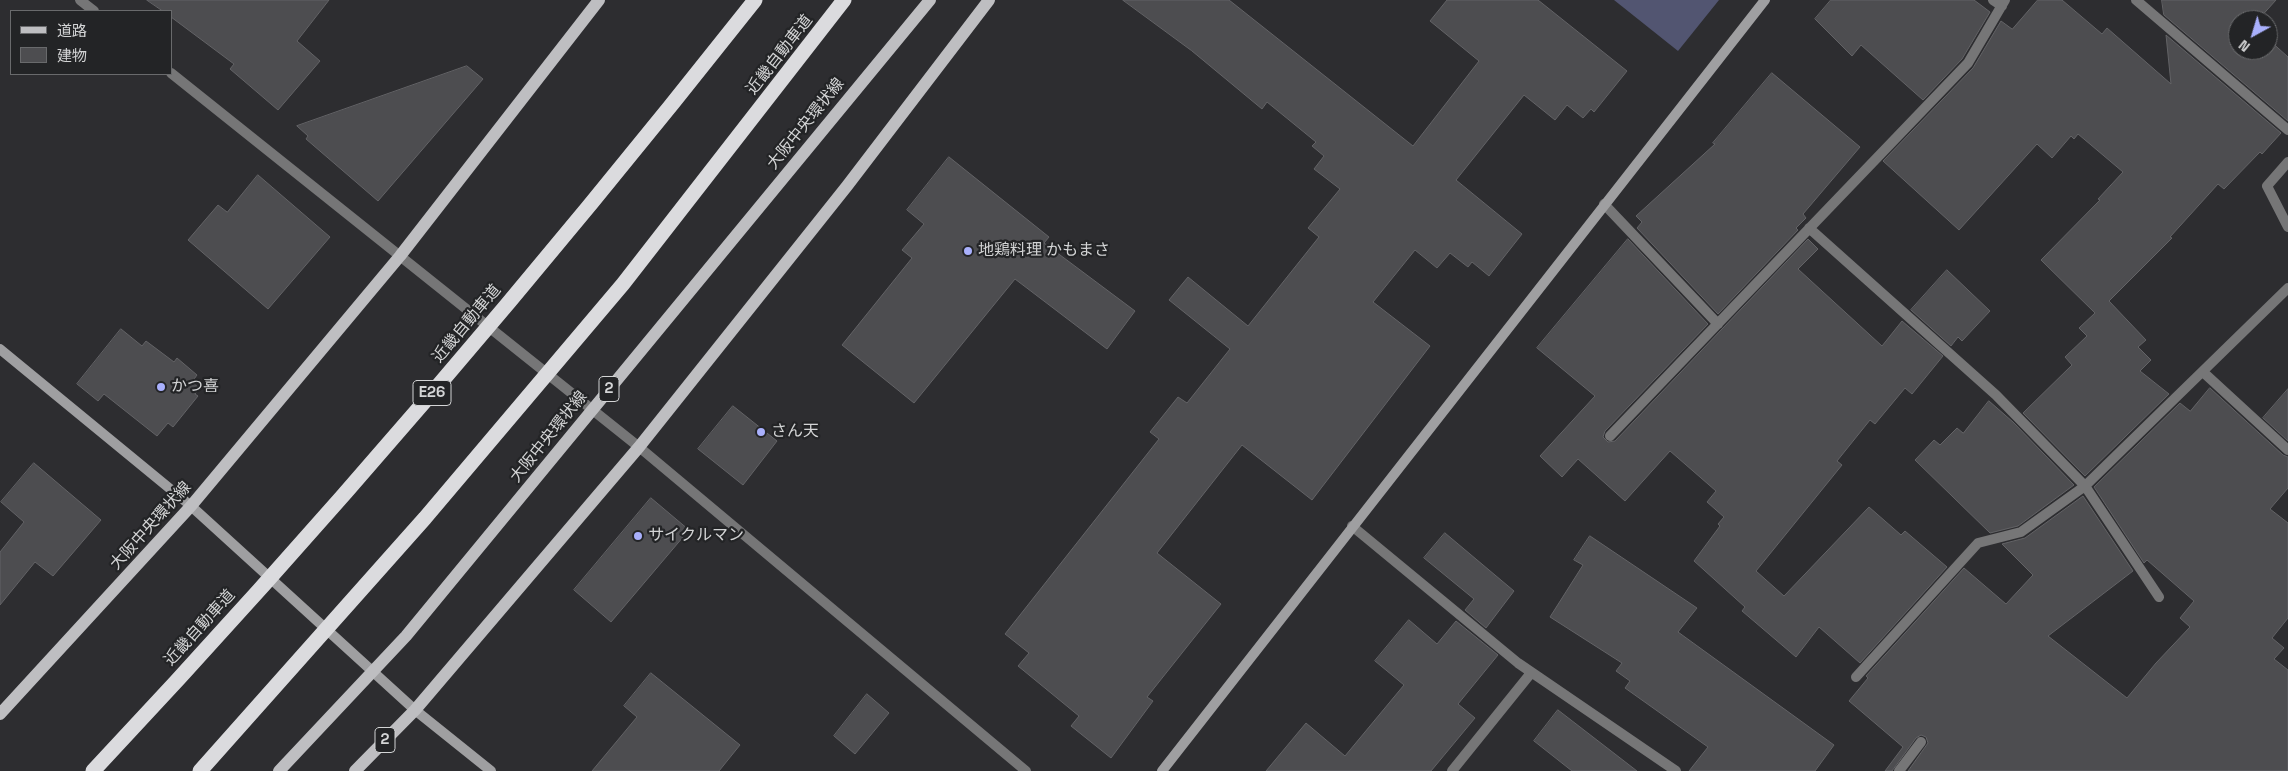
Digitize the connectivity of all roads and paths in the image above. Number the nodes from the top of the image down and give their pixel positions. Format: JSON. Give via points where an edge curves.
{"nodes":[{"id":1,"x":80,"y":0,"type":"edge"},
{"id":2,"x":598,"y":0,"type":"edge"},
{"id":3,"x":755,"y":0,"type":"edge"},
{"id":4,"x":844,"y":0,"type":"edge"},
{"id":5,"x":930,"y":0,"type":"edge"},
{"id":6,"x":989,"y":0,"type":"edge"},
{"id":7,"x":1765,"y":0,"type":"edge"},
{"id":8,"x":2136,"y":0,"type":"edge"},
{"id":9,"x":2000,"y":2,"type":"edge"},
{"id":10,"x":93,"y":10,"type":"edge"},
{"id":11,"x":172,"y":74,"type":"edge"},
{"id":12,"x":2288,"y":130,"type":"edge"},
{"id":13,"x":2288,"y":162,"type":"edge"},
{"id":14,"x":1604,"y":204,"type":"junction"},
{"id":15,"x":2288,"y":227,"type":"edge"},
{"id":16,"x":1809,"y":228,"type":"junction"},
{"id":17,"x":400,"y":256,"type":"junction"},
{"id":18,"x":2288,"y":288,"type":"edge"},
{"id":19,"x":1718,"y":324,"type":"junction"},
{"id":20,"x":0,"y":349,"type":"edge"},
{"id":21,"x":2203,"y":372,"type":"junction"},
{"id":22,"x":1610,"y":436,"type":"dead end"},
{"id":23,"x":639,"y":447,"type":"junction"},
{"id":24,"x":2288,"y":450,"type":"edge"},
{"id":25,"x":2084,"y":486,"type":"junction"},
{"id":26,"x":191,"y":506,"type":"junction"},
{"id":27,"x":1352,"y":526,"type":"junction"},
{"id":28,"x":2159,"y":597,"type":"dead end"},
{"id":29,"x":1531,"y":672,"type":"junction"},
{"id":30,"x":1856,"y":677,"type":"dead end"},
{"id":31,"x":415,"y":710,"type":"junction"},
{"id":32,"x":0,"y":714,"type":"edge"},
{"id":33,"x":1922,"y":742,"type":"dead end"},
{"id":34,"x":93,"y":771,"type":"edge"},
{"id":35,"x":200,"y":771,"type":"edge"},
{"id":36,"x":279,"y":771,"type":"edge"},
{"id":37,"x":355,"y":771,"type":"edge"},
{"id":38,"x":491,"y":771,"type":"edge"},
{"id":39,"x":1026,"y":771,"type":"edge"},
{"id":40,"x":1162,"y":771,"type":"edge"},
{"id":41,"x":1452,"y":771,"type":"edge"},
{"id":42,"x":1676,"y":771,"type":"edge"},
{"id":43,"x":1899,"y":771,"type":"edge"}],
"edges":[{"from":1,"to":10,"type":"street"},
{"from":2,"to":17,"type":"main road","name":"大阪中央環状線"},
{"from":3,"to":34,"type":"highway","name":"近畿自動車道","number":"E26","bridge":true,"via":[[563,238],[366,470]]},
{"from":4,"to":35,"type":"highway","name":"近畿自動車道","bridge":true,"via":[[623,284],[425,518]]},
{"from":5,"to":36,"type":"main road","name":"大阪中央環状線","number":"2","bridge":true,"via":[[406,636]]},
{"from":6,"to":23,"type":"main road","number":"2","via":[[847,186]]},
{"from":7,"to":14,"type":"street"},
{"from":8,"to":12,"type":"street"},
{"from":9,"to":16,"type":"street","via":[[1968,63]]},
{"from":11,"to":17,"type":"street"},
{"from":13,"to":15,"type":"street","via":[[2267,186]]},
{"from":14,"to":19,"type":"street"},
{"from":14,"to":27,"type":"street"},
{"from":16,"to":19,"type":"street"},
{"from":16,"to":25,"type":"street","via":[[1996,395]]},
{"from":17,"to":23,"type":"street"},
{"from":17,"to":26,"type":"main road","name":"大阪中央環状線"},
{"from":18,"to":21,"type":"street"},
{"from":19,"to":22,"type":"street"},
{"from":20,"to":26,"type":"street"},
{"from":21,"to":24,"type":"street"},
{"from":21,"to":25,"type":"street"},
{"from":23,"to":31,"type":"main road","number":"2"},
{"from":23,"to":39,"type":"street"},
{"from":25,"to":28,"type":"street"},
{"from":25,"to":30,"type":"street","via":[[2021,532],[1978,543]]},
{"from":26,"to":31,"type":"street"},
{"from":26,"to":32,"type":"main road","name":"大阪中央環状線"},
{"from":27,"to":29,"type":"street"},
{"from":27,"to":40,"type":"street"},
{"from":29,"to":41,"type":"street"},
{"from":29,"to":42,"type":"street"},
{"from":31,"to":37,"type":"main road","number":"2"},
{"from":31,"to":38,"type":"street"},
{"from":33,"to":43,"type":"street"}]}
